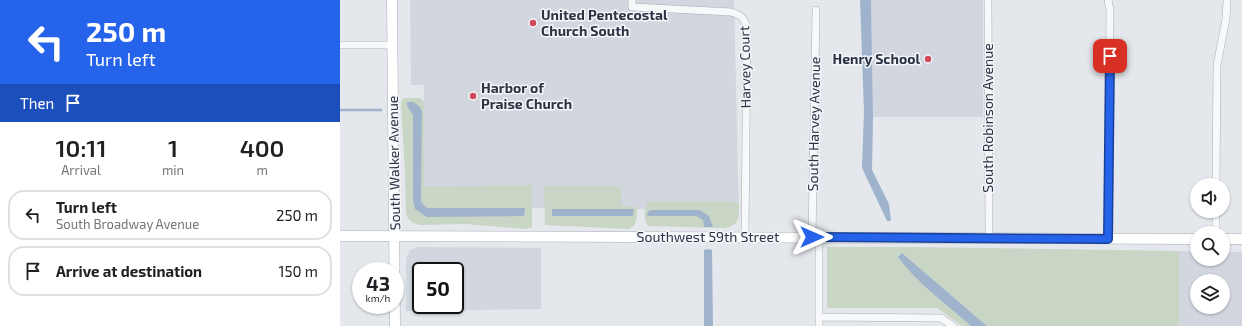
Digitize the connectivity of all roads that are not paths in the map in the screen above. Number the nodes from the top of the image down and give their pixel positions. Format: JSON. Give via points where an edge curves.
{"nodes":[{"id":1,"x":392,"y":0,"type":"edge"},
{"id":2,"x":632,"y":0,"type":"edge"},
{"id":3,"x":988,"y":0,"type":"edge"},
{"id":4,"x":1108,"y":0,"type":"edge"},
{"id":5,"x":1227,"y":0,"type":"edge"},
{"id":6,"x":816,"y":10,"type":"dead end"},
{"id":7,"x":340,"y":45,"type":"edge"},
{"id":8,"x":392,"y":45,"type":"junction"},
{"id":9,"x":1216,"y":178,"type":"edge"},
{"id":10,"x":340,"y":236,"type":"edge"},
{"id":11,"x":396,"y":236,"type":"junction"},
{"id":12,"x":746,"y":237,"type":"junction"},
{"id":13,"x":815,"y":237,"type":"junction"},
{"id":14,"x":989,"y":237,"type":"junction"},
{"id":15,"x":1108,"y":239,"type":"junction"},
{"id":16,"x":1190,"y":239,"type":"edge"},
{"id":17,"x":1230,"y":239,"type":"edge"},
{"id":18,"x":1242,"y":239,"type":"edge"},
{"id":19,"x":819,"y":317,"type":"junction"},
{"id":20,"x":395,"y":326,"type":"edge"},
{"id":21,"x":818,"y":326,"type":"edge"},
{"id":22,"x":952,"y":326,"type":"edge"}],
"edges":[{"from":1,"to":8,"type":"main road","name":"South Walker Avenue"},
{"from":2,"to":12,"type":"street","name":"Harvey Court","via":[[632,7],[731,12],[745,20]]},
{"from":3,"to":14,"type":"street","name":"South Robinson Avenue"},
{"from":4,"to":15,"type":"street"},
{"from":5,"to":9,"type":"street","via":[[1217,65]]},
{"from":6,"to":13,"type":"street","name":"South Harvey Avenue"},
{"from":7,"to":8,"type":"street"},
{"from":8,"to":11,"type":"main road","name":"South Walker Avenue"},
{"from":10,"to":11,"type":"main road","name":"Southwest 59th Street"},
{"from":11,"to":12,"type":"main road","name":"Southwest 59th Street"},
{"from":11,"to":20,"type":"main road","name":"South Walker Avenue"},
{"from":12,"to":13,"type":"main road","name":"Southwest 59th Street"},
{"from":13,"to":14,"type":"main road","name":"Southwest 59th Street"},
{"from":13,"to":19,"type":"street","name":"South Harvey Avenue"},
{"from":14,"to":15,"type":"main road","name":"Southwest 59th Street"},
{"from":15,"to":16,"type":"main road","name":"Southwest 59th Street"},
{"from":17,"to":18,"type":"main road"},
{"from":19,"to":21,"type":"street","name":"South Harvey Avenue"},
{"from":19,"to":22,"type":"street","via":[[941,318]]}]}
